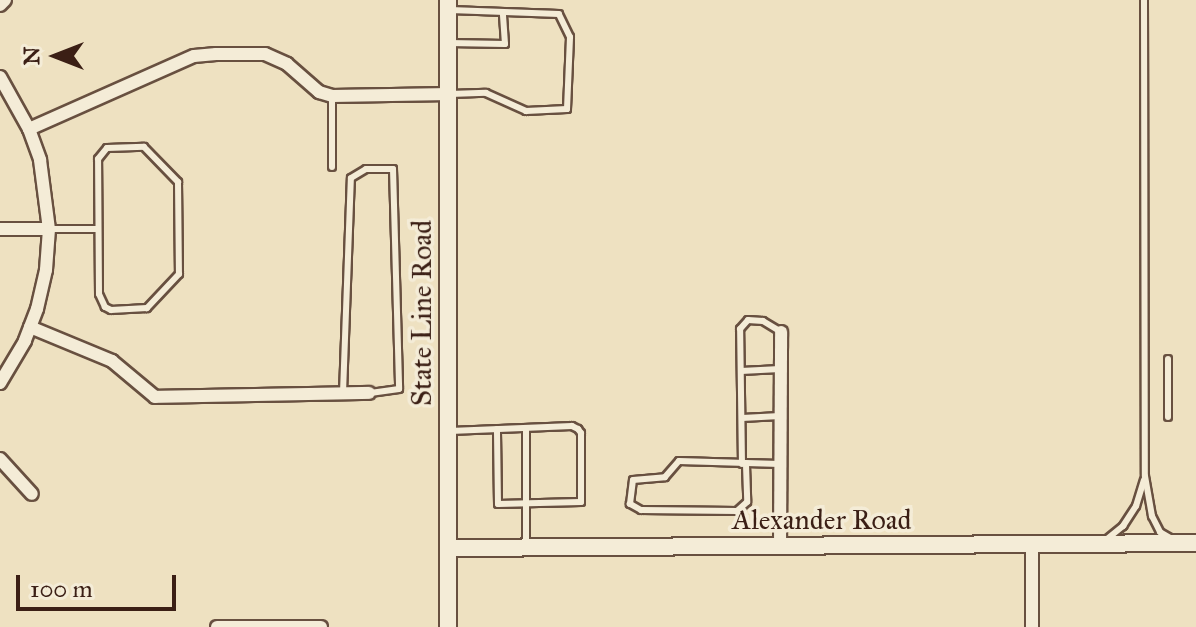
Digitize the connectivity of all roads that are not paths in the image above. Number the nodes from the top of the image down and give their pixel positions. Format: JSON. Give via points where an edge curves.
{"nodes":[{"id":1,"x":5,"y":0,"type":"edge"},
{"id":2,"x":1144,"y":0,"type":"edge"},
{"id":3,"x":0,"y":5,"type":"edge"},
{"id":4,"x":448,"y":5,"type":"edge"},
{"id":5,"x":503,"y":12,"type":"junction"},
{"id":6,"x":449,"y":43,"type":"junction"},
{"id":7,"x":0,"y":77,"type":"edge"},
{"id":8,"x":450,"y":94,"type":"junction"},
{"id":9,"x":332,"y":96,"type":"junction"},
{"id":10,"x":29,"y":129,"type":"junction"},
{"id":11,"x":332,"y":167,"type":"dead end"},
{"id":12,"x":0,"y":229,"type":"edge"},
{"id":13,"x":49,"y":229,"type":"junction"},
{"id":14,"x":98,"y":229,"type":"junction"},
{"id":15,"x":30,"y":327,"type":"junction"},
{"id":16,"x":781,"y":332,"type":"joint"},
{"id":17,"x":1168,"y":359,"type":"dead end"},
{"id":18,"x":780,"y":369,"type":"junction"},
{"id":19,"x":741,"y":371,"type":"junction"},
{"id":20,"x":0,"y":383,"type":"edge"},
{"id":21,"x":343,"y":393,"type":"junction"},
{"id":22,"x":369,"y":393,"type":"joint"},
{"id":23,"x":780,"y":416,"type":"junction"},
{"id":24,"x":1168,"y":417,"type":"dead end"},
{"id":25,"x":742,"y":418,"type":"junction"},
{"id":26,"x":526,"y":428,"type":"junction"},
{"id":27,"x":497,"y":429,"type":"junction"},
{"id":28,"x":448,"y":431,"type":"junction"},
{"id":29,"x":514,"y":445,"type":"dead end"},
{"id":30,"x":526,"y":445,"type":"junction"},
{"id":31,"x":514,"y":458,"type":"dead end"},
{"id":32,"x":526,"y":458,"type":"junction"},
{"id":33,"x":0,"y":459,"type":"edge"},
{"id":34,"x":780,"y":464,"type":"junction"},
{"id":35,"x":744,"y":465,"type":"junction"},
{"id":36,"x":514,"y":470,"type":"dead end"},
{"id":37,"x":526,"y":470,"type":"junction"},
{"id":38,"x":1145,"y":476,"type":"junction"},
{"id":39,"x":515,"y":483,"type":"dead end"},
{"id":40,"x":526,"y":483,"type":"junction"},
{"id":41,"x":32,"y":494,"type":"dead end"},
{"id":42,"x":526,"y":503,"type":"junction"},
{"id":43,"x":1188,"y":543,"type":"edge"},
{"id":44,"x":1032,"y":544,"type":"junction"},
{"id":45,"x":1101,"y":544,"type":"junction"},
{"id":46,"x":780,"y":546,"type":"junction"},
{"id":47,"x":448,"y":548,"type":"junction"},
{"id":48,"x":526,"y":548,"type":"junction"},
{"id":49,"x":217,"y":627,"type":"edge"},
{"id":50,"x":321,"y":627,"type":"edge"},
{"id":51,"x":448,"y":627,"type":"edge"},
{"id":52,"x":1032,"y":627,"type":"edge"}],
"edges":[{"from":1,"to":3,"type":"street"},
{"from":2,"to":38,"type":"lane"},
{"from":4,"to":5,"type":"lane"},
{"from":4,"to":6,"type":"street","name":"State Line Road"},
{"from":5,"to":6,"type":"lane","via":[[505,44]]},
{"from":5,"to":8,"type":"lane","via":[[559,14],[570,37],[567,109],[526,111],[486,93]]},
{"from":6,"to":8,"type":"street","name":"State Line Road"},
{"from":7,"to":10,"type":"street"},
{"from":8,"to":9,"type":"street"},
{"from":8,"to":28,"type":"street","name":"State Line Road"},
{"from":9,"to":10,"type":"street","via":[[265,54],[194,56]]},
{"from":9,"to":11,"type":"lane"},
{"from":10,"to":13,"type":"street","via":[[45,183]]},
{"from":12,"to":13,"type":"street"},
{"from":13,"to":14,"type":"lane"},
{"from":13,"to":15,"type":"street","via":[[43,289]]},
{"from":14,"to":14,"type":"lane","via":[[101,302],[111,310],[147,308],[179,274],[178,182],[144,147],[107,148],[98,159]]},
{"from":15,"to":20,"type":"street"},
{"from":15,"to":21,"type":"street","via":[[112,361],[155,397]]},
{"from":16,"to":18,"type":"street"},
{"from":16,"to":19,"type":"lane","via":[[763,321],[744,323]]},
{"from":17,"to":24,"type":"lane"},
{"from":18,"to":19,"type":"lane"},
{"from":18,"to":23,"type":"street"},
{"from":19,"to":25,"type":"lane"},
{"from":21,"to":22,"type":"street"},
{"from":21,"to":22,"type":"lane","via":[[351,178],[366,169],[393,169],[399,389]]},
{"from":23,"to":25,"type":"lane"},
{"from":23,"to":34,"type":"street"},
{"from":25,"to":35,"type":"lane"},
{"from":26,"to":27,"type":"lane"},
{"from":26,"to":30,"type":"lane"},
{"from":26,"to":42,"type":"lane","via":[[572,426],[581,433],[581,502]]},
{"from":27,"to":28,"type":"lane"},
{"from":27,"to":42,"type":"lane","via":[[498,504]]},
{"from":28,"to":47,"type":"street","name":"State Line Road"},
{"from":29,"to":30,"type":"lane"},
{"from":30,"to":32,"type":"lane"},
{"from":31,"to":32,"type":"lane"},
{"from":32,"to":37,"type":"lane"},
{"from":33,"to":41,"type":"street"},
{"from":34,"to":35,"type":"lane"},
{"from":34,"to":46,"type":"street"},
{"from":35,"to":35,"type":"lane","via":[[679,461],[665,477],[637,477],[629,489],[630,504],[641,510],[744,508]]},
{"from":36,"to":37,"type":"lane"},
{"from":37,"to":40,"type":"lane"},
{"from":38,"to":43,"type":"lane","via":[[1160,532]]},
{"from":38,"to":45,"type":"lane","via":[[1136,506]]},
{"from":39,"to":40,"type":"lane"},
{"from":40,"to":42,"type":"lane"},
{"from":42,"to":48,"type":"lane"},
{"from":43,"to":45,"type":"street","name":"Alexander Road"},
{"from":44,"to":45,"type":"street","name":"Alexander Road"},
{"from":44,"to":46,"type":"street","name":"Alexander Road"},
{"from":44,"to":52,"type":"street"},
{"from":46,"to":48,"type":"street","name":"Alexander Road"},
{"from":47,"to":48,"type":"street","name":"Alexander Road"},
{"from":47,"to":51,"type":"street","name":"State Line Road"},
{"from":49,"to":50,"type":"street"}]}
